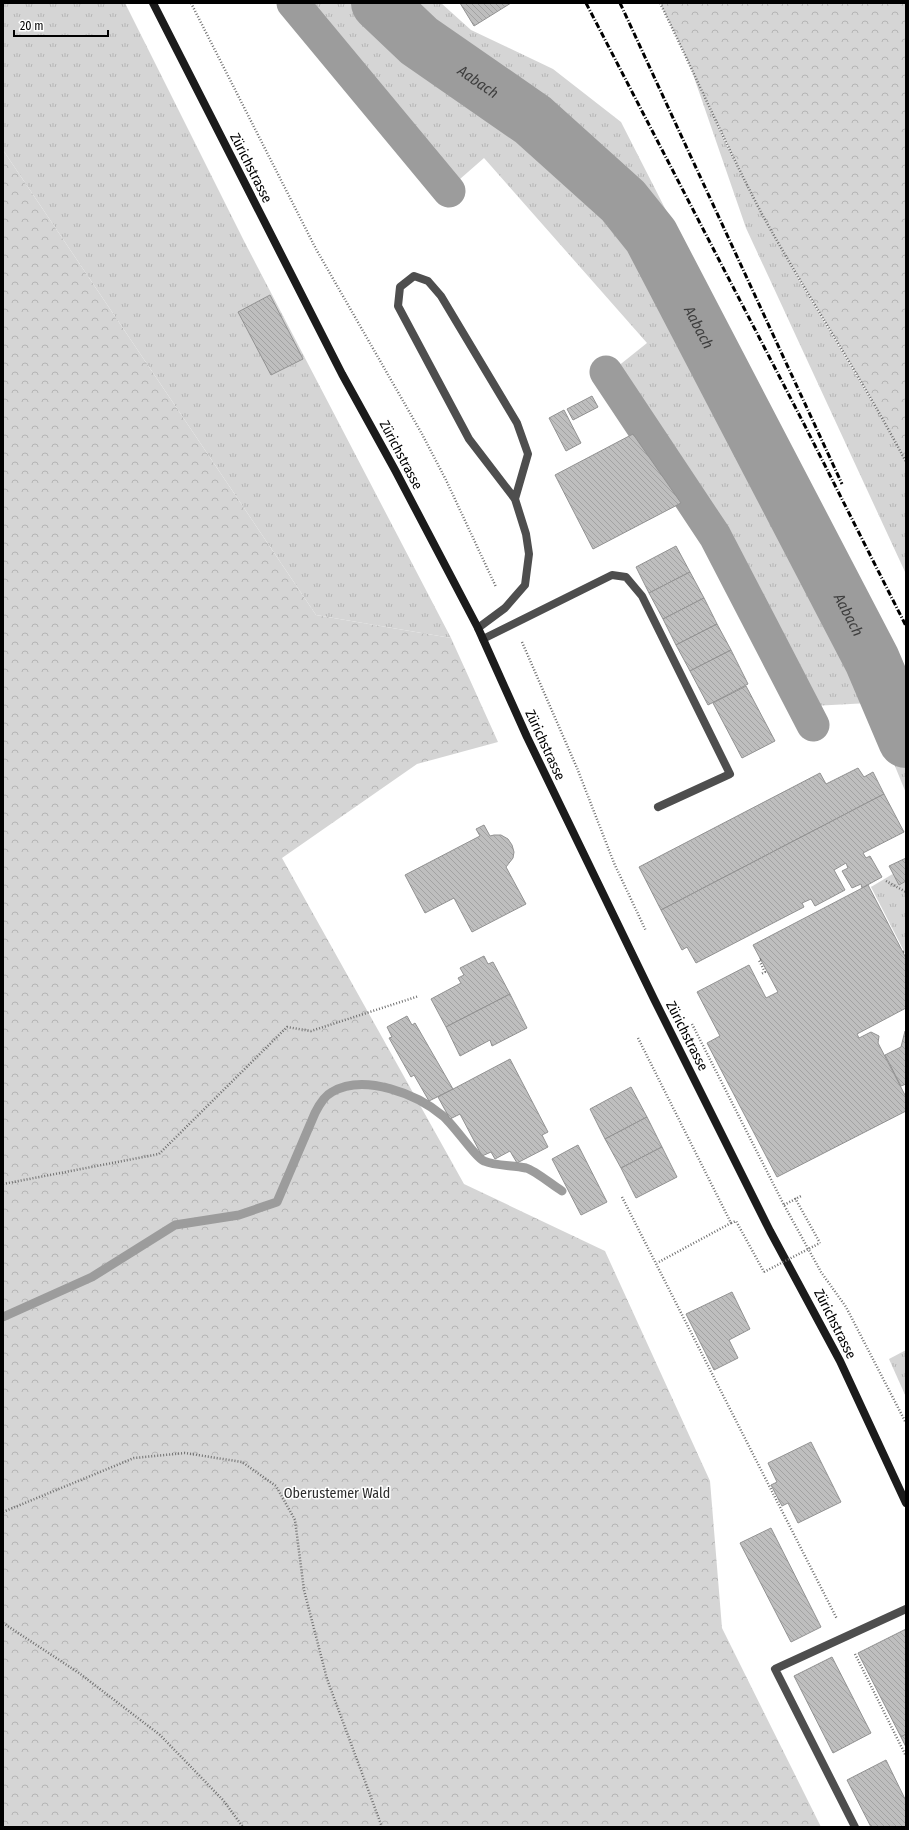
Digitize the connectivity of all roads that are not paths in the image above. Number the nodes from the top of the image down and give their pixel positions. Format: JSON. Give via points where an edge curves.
{"nodes":[{"id":1,"x":153,"y":3,"type":"edge"},
{"id":2,"x":515,"y":499,"type":"junction"},
{"id":3,"x":478,"y":628,"type":"junction"},
{"id":4,"x":483,"y":639,"type":"junction"},
{"id":5,"x":658,"y":808,"type":"dead end"},
{"id":6,"x":906,"y":1503,"type":"edge"},
{"id":7,"x":906,"y":1609,"type":"edge"},
{"id":8,"x":855,"y":1827,"type":"edge"}],
"edges":[{"from":1,"to":3,"type":"main road","name":"Zürichstrasse","via":[[342,374]]},
{"from":2,"to":2,"type":"lane","via":[[528,454],[517,423],[441,296],[428,281],[414,276],[400,287],[398,306],[469,439]]},
{"from":2,"to":3,"type":"lane","via":[[526,534],[529,554],[525,585],[505,608]]},
{"from":3,"to":4,"type":"main road","name":"Zürichstrasse"},
{"from":4,"to":5,"type":"lane","via":[[612,575],[626,577],[642,596],[730,774]]},
{"from":4,"to":6,"type":"main road","name":"Zürichstrasse","via":[[527,738],[654,999],[770,1231],[840,1361]]},
{"from":7,"to":8,"type":"lane","via":[[775,1669]]}]}
